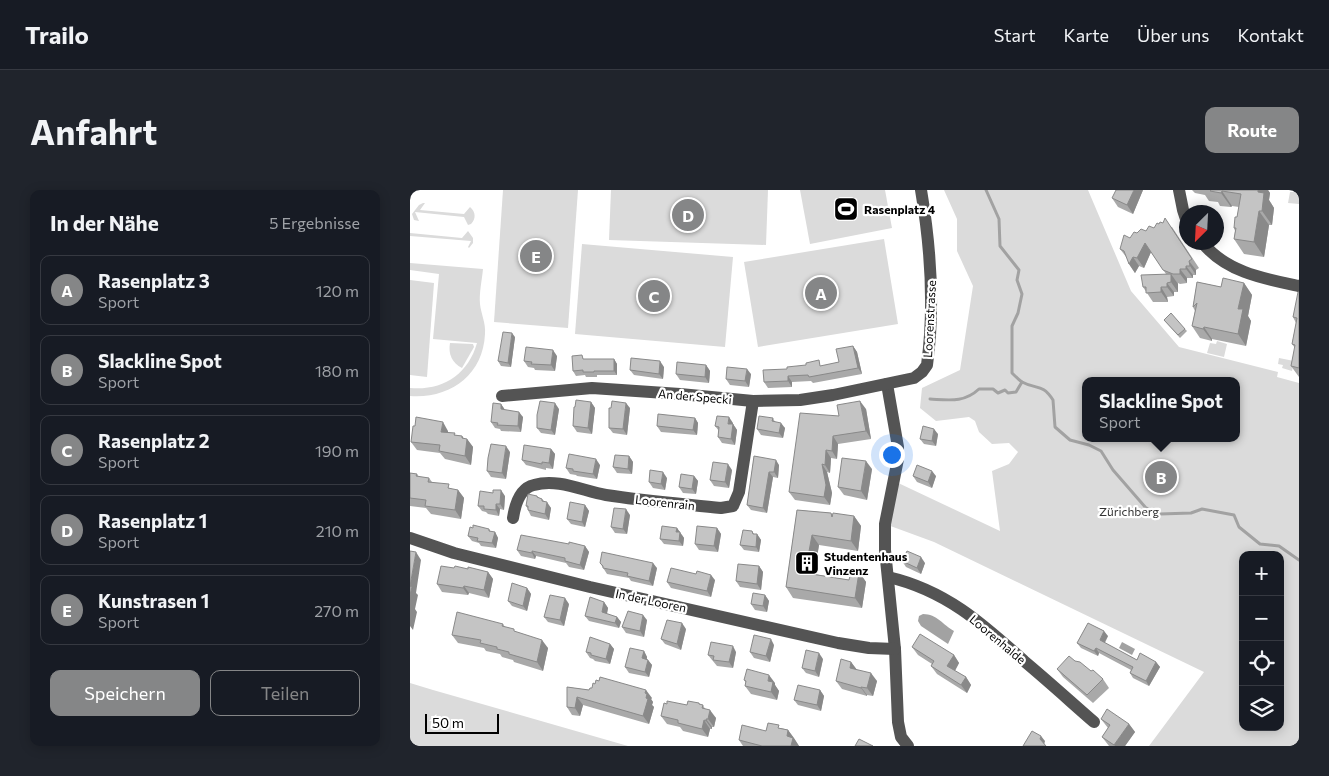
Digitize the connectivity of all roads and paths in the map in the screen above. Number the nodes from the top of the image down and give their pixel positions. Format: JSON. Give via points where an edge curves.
{"nodes":[{"id":1,"x":921,"y":190,"type":"edge"},
{"id":2,"x":1179,"y":190,"type":"edge"},
{"id":3,"x":1182,"y":205,"type":"edge"},
{"id":4,"x":1210,"y":250,"type":"edge"},
{"id":5,"x":1299,"y":286,"type":"edge"},
{"id":6,"x":886,"y":384,"type":"junction"},
{"id":7,"x":502,"y":396,"type":"dead end"},
{"id":8,"x":753,"y":401,"type":"junction"},
{"id":9,"x":513,"y":518,"type":"dead end"},
{"id":10,"x":410,"y":538,"type":"edge"},
{"id":11,"x":888,"y":577,"type":"junction"},
{"id":12,"x":895,"y":649,"type":"junction"},
{"id":13,"x":1094,"y":722,"type":"dead end"},
{"id":14,"x":908,"y":746,"type":"edge"}],
"edges":[{"from":1,"to":6,"type":"street","name":"Loorenstrasse","via":[[932,274],[927,365],[914,378]]},
{"from":2,"to":3,"type":"street"},
{"from":4,"to":5,"type":"street","via":[[1234,268]]},
{"from":6,"to":8,"type":"street","name":"An der Specki","via":[[800,400]]},
{"from":6,"to":11,"type":"street","via":[[898,452],[885,524]]},
{"from":7,"to":8,"type":"street","name":"An der Specki","via":[[592,388]]},
{"from":8,"to":9,"type":"street","name":"Loorenrain","via":[[739,492],[733,506],[721,508],[605,495],[546,483],[532,485],[520,495]]},
{"from":10,"to":12,"type":"street","name":"In der Looren","via":[[454,553],[599,589],[838,643]]},
{"from":11,"to":12,"type":"street"},
{"from":11,"to":13,"type":"street","name":"Loorenhalde","via":[[910,582],[951,602],[979,621]]},
{"from":12,"to":14,"type":"street","via":[[898,722],[901,737]]}]}
